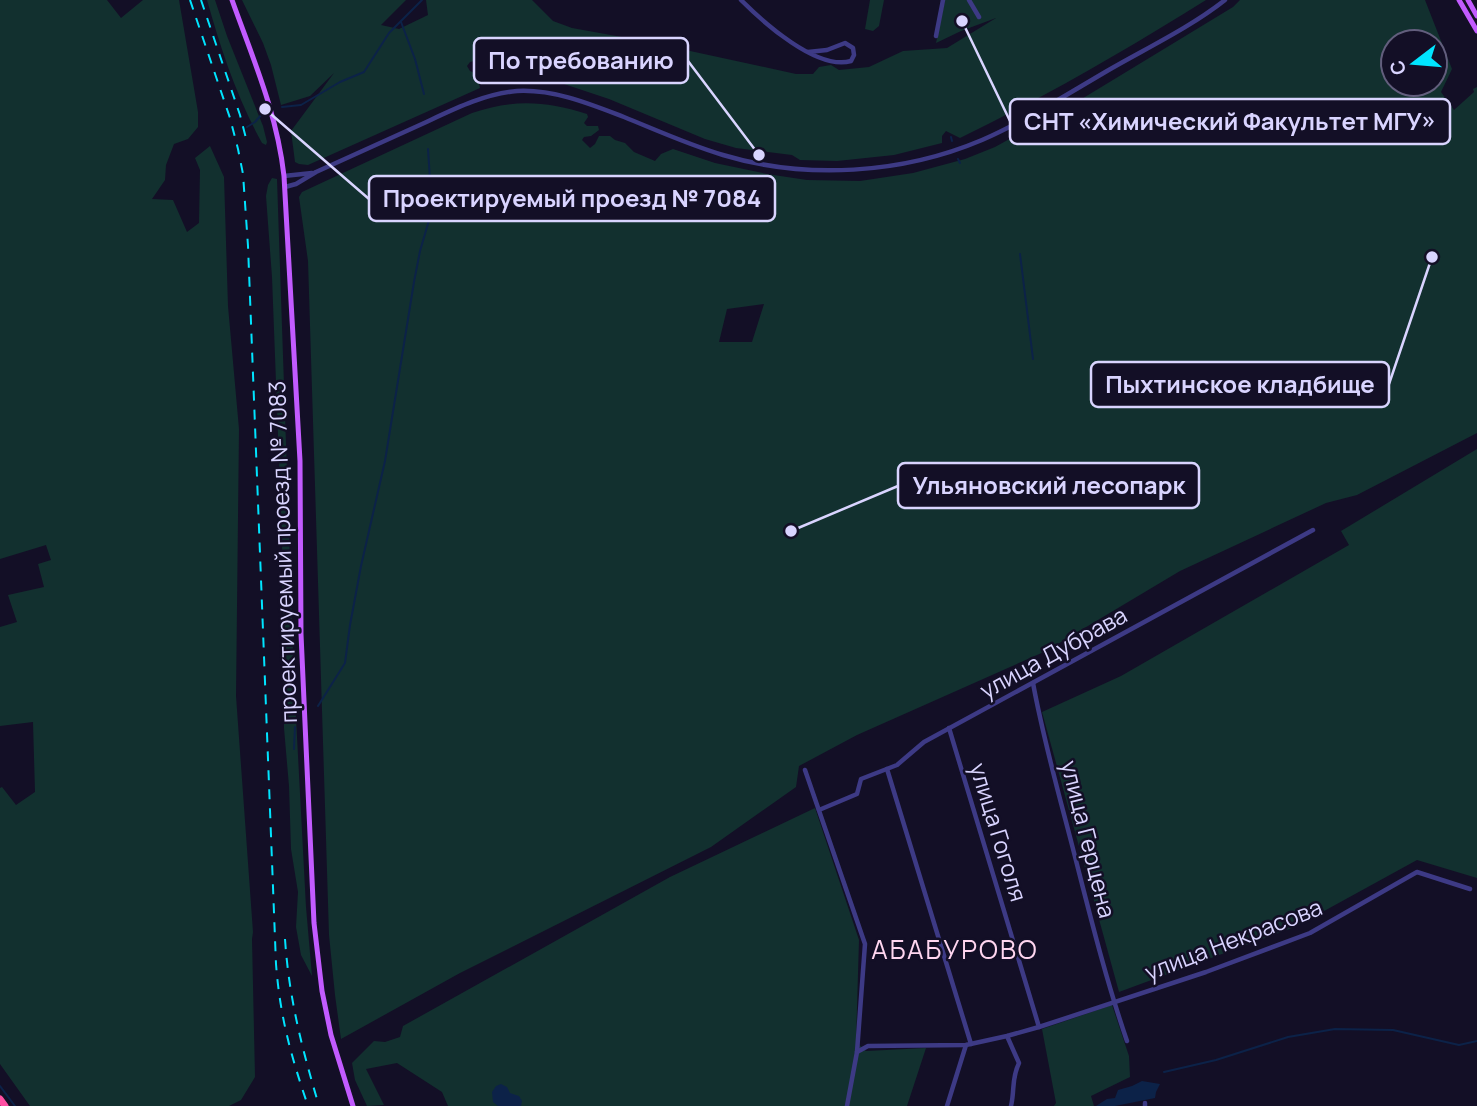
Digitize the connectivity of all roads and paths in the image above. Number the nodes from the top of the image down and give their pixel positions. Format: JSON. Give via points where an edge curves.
{"nodes":[{"id":1,"x":232,"y":0,"type":"edge"},
{"id":2,"x":741,"y":0,"type":"edge"},
{"id":3,"x":943,"y":0,"type":"edge"},
{"id":4,"x":970,"y":0,"type":"edge"},
{"id":5,"x":1225,"y":0,"type":"edge"},
{"id":6,"x":1459,"y":0,"type":"edge"},
{"id":7,"x":1468,"y":0,"type":"edge"},
{"id":8,"x":1477,"y":16,"type":"edge"},
{"id":9,"x":979,"y":17,"type":"dead end"},
{"id":10,"x":1477,"y":31,"type":"edge"},
{"id":11,"x":936,"y":36,"type":"dead end"},
{"id":12,"x":808,"y":52,"type":"junction"},
{"id":13,"x":316,"y":172,"type":"junction"},
{"id":14,"x":284,"y":176,"type":"junction"},
{"id":15,"x":285,"y":187,"type":"junction"},
{"id":16,"x":1313,"y":530,"type":"dead end"},
{"id":17,"x":1033,"y":683,"type":"junction"},
{"id":18,"x":949,"y":728,"type":"junction"},
{"id":19,"x":887,"y":769,"type":"junction"},
{"id":20,"x":805,"y":771,"type":"dead end"},
{"id":21,"x":819,"y":810,"type":"junction"},
{"id":22,"x":1470,"y":889,"type":"dead end"},
{"id":23,"x":1114,"y":1002,"type":"junction"},
{"id":24,"x":1039,"y":1027,"type":"junction"},
{"id":25,"x":1007,"y":1036,"type":"junction"},
{"id":26,"x":1127,"y":1041,"type":"dead end"},
{"id":27,"x":969,"y":1045,"type":"junction"},
{"id":28,"x":857,"y":1052,"type":"junction"},
{"id":29,"x":0,"y":1098,"type":"edge"},
{"id":30,"x":5,"y":1106,"type":"edge"},
{"id":31,"x":353,"y":1106,"type":"edge"},
{"id":32,"x":848,"y":1106,"type":"edge"},
{"id":33,"x":947,"y":1106,"type":"edge"},
{"id":34,"x":1011,"y":1106,"type":"edge"}],
"edges":[{"from":1,"to":14,"type":"main road","name":"проектируемый проезд № 7083","via":[[273,114]]},
{"from":2,"to":12,"type":"street","via":[[772,29]]},
{"from":3,"to":11,"type":"street"},
{"from":4,"to":9,"type":"street"},
{"from":5,"to":13,"type":"street","via":[[1004,129],[958,149],[913,161],[826,170],[754,162],[699,147],[575,99],[518,91],[475,101]]},
{"from":6,"to":10,"type":"main road"},
{"from":7,"to":8,"type":"main road"},
{"from":12,"to":12,"type":"street","via":[[844,62],[853,58],[854,51],[845,43]]},
{"from":13,"to":14,"type":"street"},
{"from":13,"to":15,"type":"street"},
{"from":14,"to":15,"type":"main road","name":"проектируемый проезд № 7083"},
{"from":15,"to":31,"type":"main road","name":"проектируемый проезд № 7083","via":[[300,461],[302,672],[314,923],[331,1035]]},
{"from":16,"to":17,"type":"street","name":"улица Дубрава"},
{"from":17,"to":18,"type":"street","name":"улица Дубрава"},
{"from":17,"to":23,"type":"street","name":"улица Герцена"},
{"from":18,"to":19,"type":"street","name":"улица Дубрава"},
{"from":18,"to":24,"type":"street","name":"улица Гоголя"},
{"from":19,"to":21,"type":"street","name":"улица Дубрава","via":[[862,779],[857,794]]},
{"from":19,"to":27,"type":"street"},
{"from":20,"to":21,"type":"street"},
{"from":21,"to":28,"type":"street","via":[[864,944]]},
{"from":22,"to":23,"type":"street","name":"улица Некрасова","via":[[1417,872],[1310,933]]},
{"from":23,"to":24,"type":"street","name":"улица Некрасова"},
{"from":23,"to":26,"type":"street","name":"улица Герцена"},
{"from":24,"to":25,"type":"street","name":"улица Некрасова"},
{"from":25,"to":27,"type":"street","name":"улица Некрасова"},
{"from":25,"to":34,"type":"street","via":[[1018,1063],[1012,1078]]},
{"from":27,"to":28,"type":"street","name":"улица Некрасова","via":[[869,1046]]},
{"from":27,"to":33,"type":"street"},
{"from":28,"to":32,"type":"street"},
{"from":29,"to":30,"type":"highway"}]}
